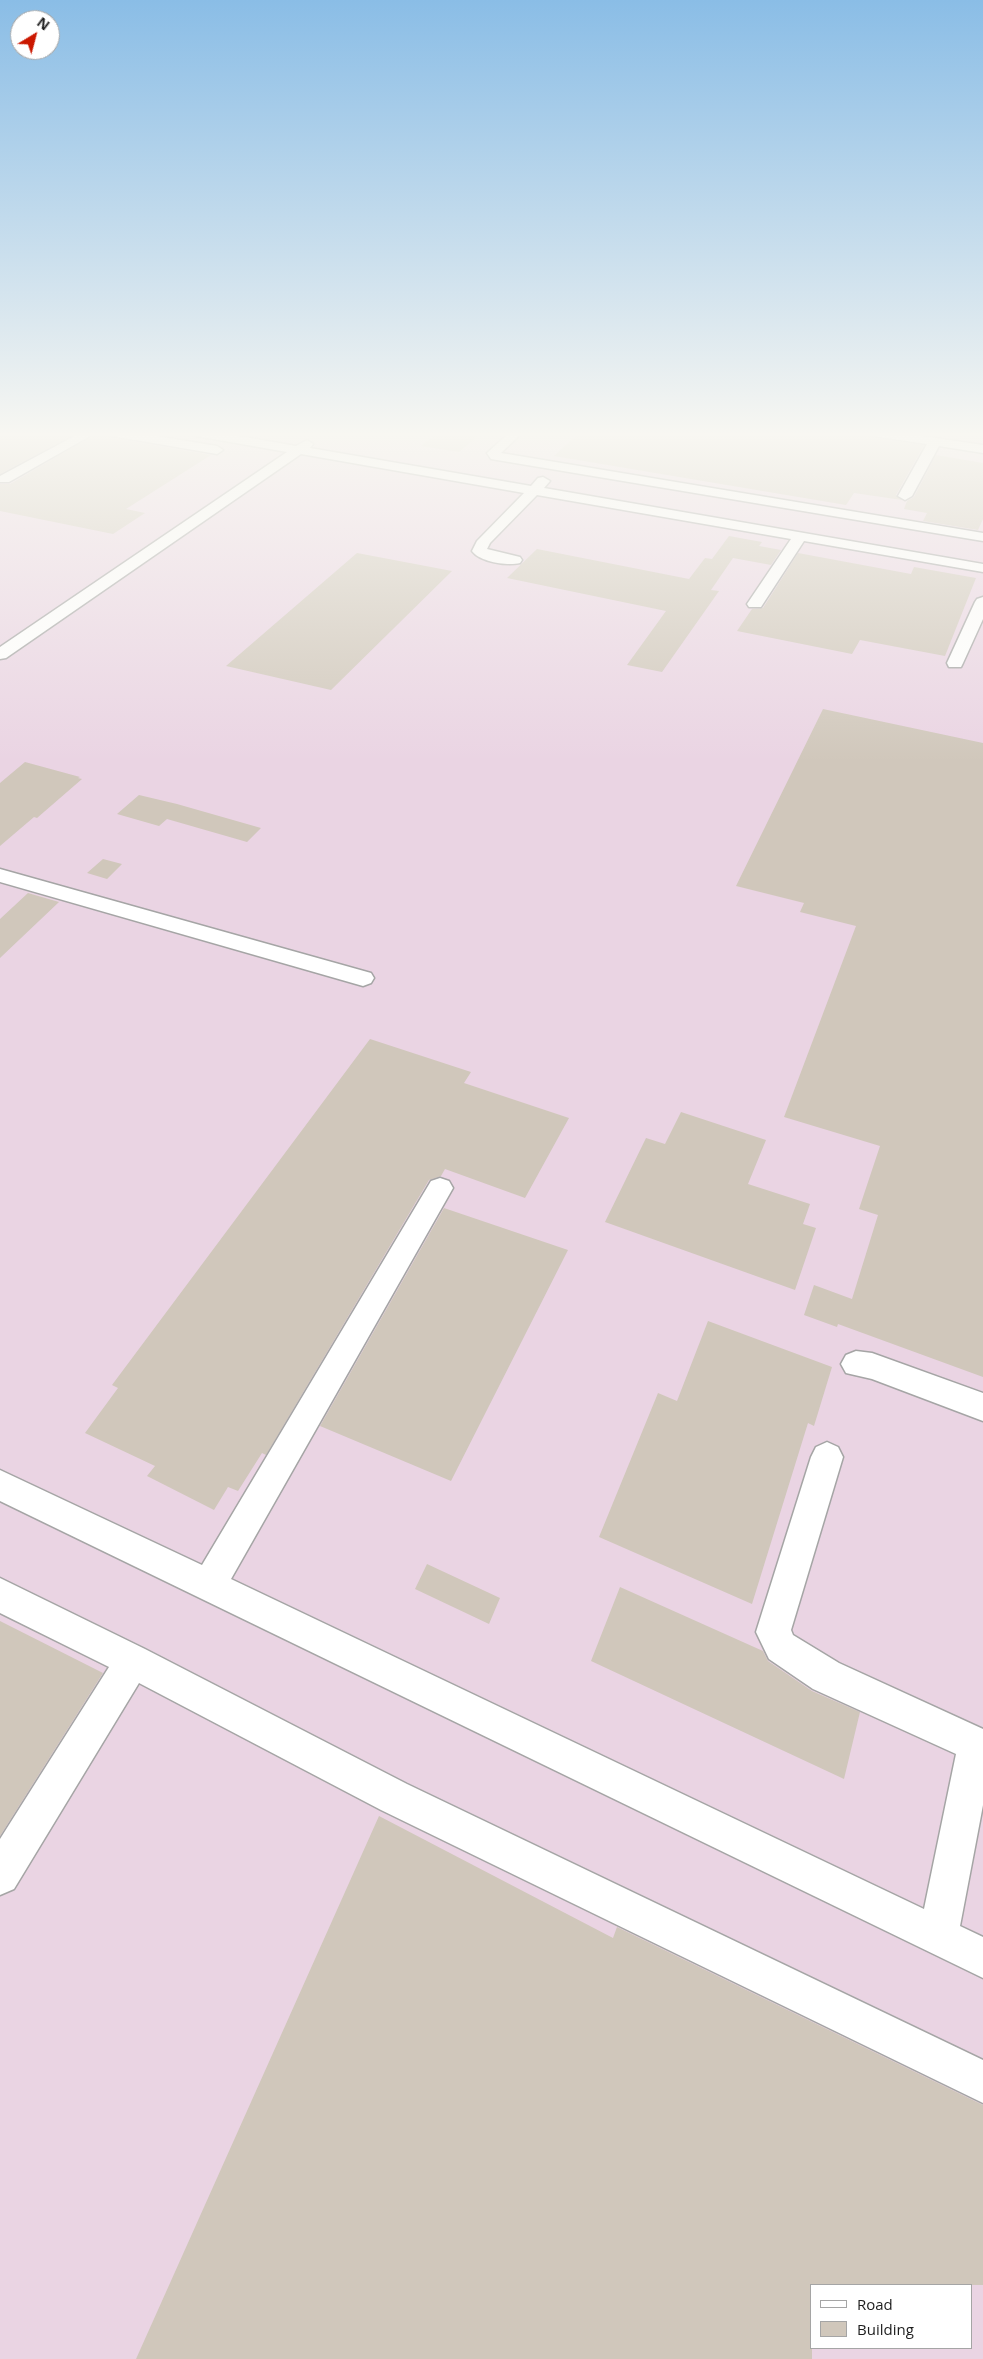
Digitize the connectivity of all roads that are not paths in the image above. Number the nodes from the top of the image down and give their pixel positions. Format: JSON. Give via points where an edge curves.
{"nodes":[{"id":1,"x":163,"y":542,"type":"edge"},
{"id":2,"x":483,"y":542,"type":"edge"},
{"id":3,"x":797,"y":542,"type":"edge"},
{"id":4,"x":832,"y":542,"type":"edge"},
{"id":5,"x":515,"y":560,"type":"dead end"},
{"id":6,"x":983,"y":568,"type":"edge"},
{"id":7,"x":983,"y":602,"type":"edge"},
{"id":8,"x":755,"y":604,"type":"dead end"},
{"id":9,"x":0,"y":654,"type":"edge"},
{"id":10,"x":955,"y":663,"type":"dead end"},
{"id":11,"x":0,"y":875,"type":"edge"},
{"id":12,"x":363,"y":978,"type":"dead end"},
{"id":13,"x":440,"y":1188,"type":"dead end"},
{"id":14,"x":856,"y":1364,"type":"dead end"},
{"id":15,"x":983,"y":1406,"type":"edge"},
{"id":16,"x":826,"y":1457,"type":"dead end"},
{"id":17,"x":0,"y":1485,"type":"edge"},
{"id":18,"x":209,"y":1585,"type":"junction"},
{"id":19,"x":0,"y":1595,"type":"edge"},
{"id":20,"x":133,"y":1661,"type":"junction"},
{"id":21,"x":980,"y":1746,"type":"edge"},
{"id":22,"x":0,"y":1875,"type":"edge"},
{"id":23,"x":938,"y":1937,"type":"junction"},
{"id":24,"x":983,"y":1958,"type":"edge"},
{"id":25,"x":983,"y":2082,"type":"edge"}],
"edges":[{"from":1,"to":9,"type":"street"},
{"from":2,"to":5,"type":"street","via":[[479,551],[488,556]]},
{"from":3,"to":8,"type":"street"},
{"from":4,"to":6,"type":"street"},
{"from":7,"to":10,"type":"street"},
{"from":11,"to":12,"type":"lane"},
{"from":13,"to":18,"type":"street"},
{"from":14,"to":15,"type":"street","via":[[872,1366]]},
{"from":16,"to":21,"type":"street","via":[[774,1632],[781,1647],[826,1676]]},
{"from":17,"to":18,"type":"street"},
{"from":18,"to":23,"type":"street"},
{"from":19,"to":20,"type":"street"},
{"from":20,"to":22,"type":"street"},
{"from":20,"to":25,"type":"street","via":[[394,1797]]},
{"from":21,"to":23,"type":"street"},
{"from":23,"to":24,"type":"street"}]}
